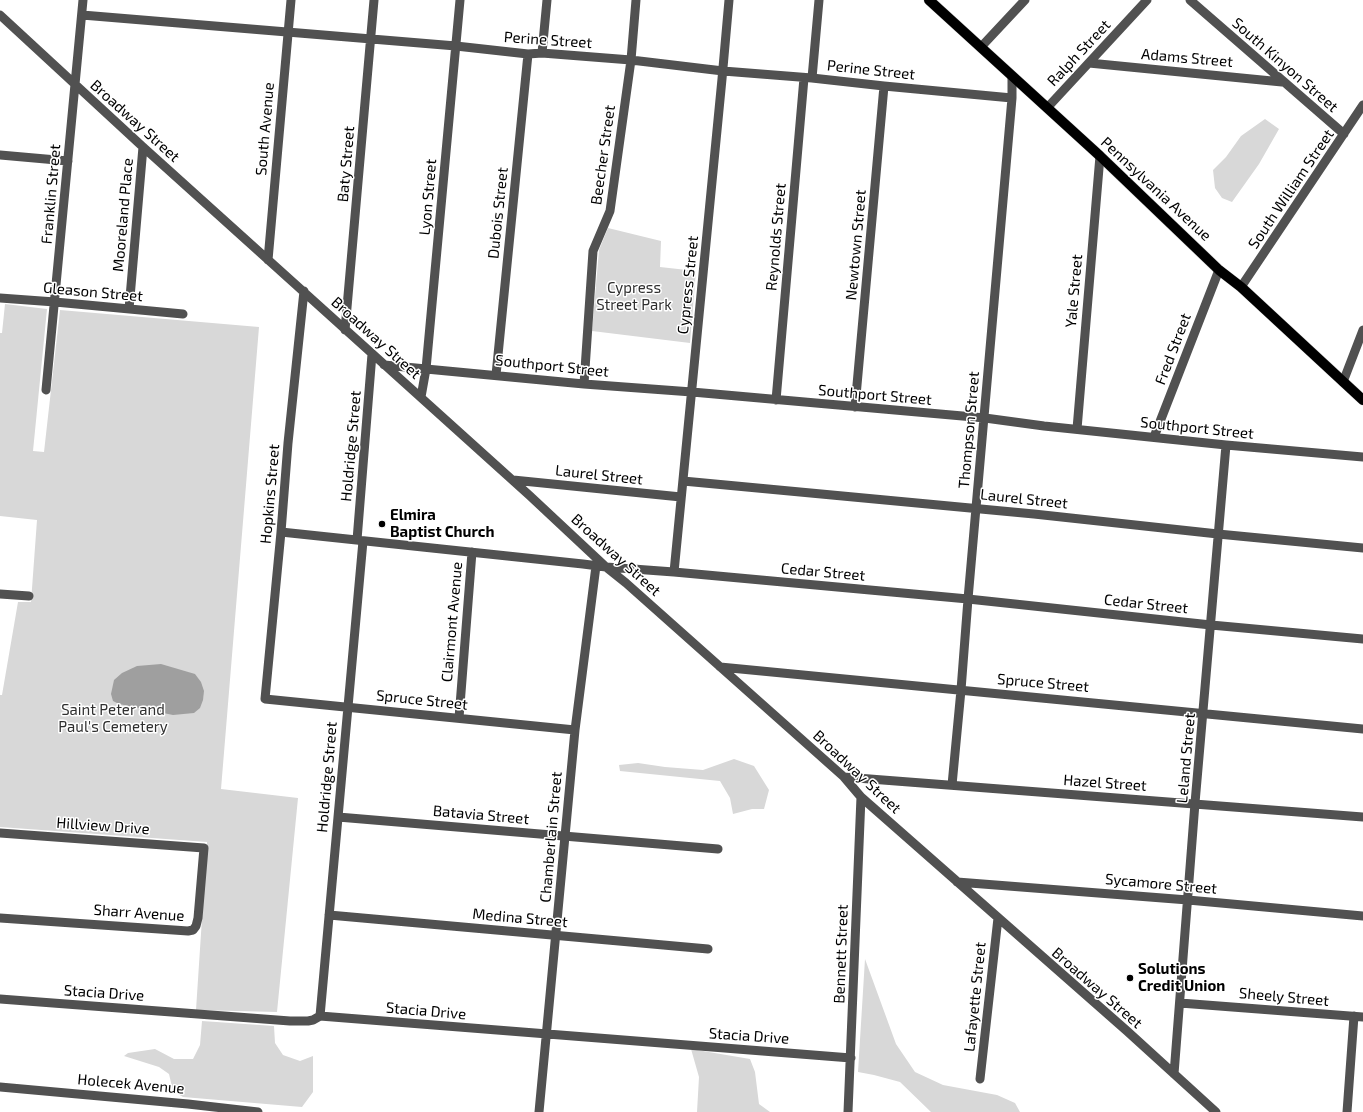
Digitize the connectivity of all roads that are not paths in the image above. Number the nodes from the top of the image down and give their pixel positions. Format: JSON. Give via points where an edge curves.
{"nodes":[{"id":1,"x":83,"y":0,"type":"edge"},
{"id":2,"x":291,"y":0,"type":"edge"},
{"id":3,"x":374,"y":0,"type":"edge"},
{"id":4,"x":460,"y":0,"type":"edge"},
{"id":5,"x":547,"y":0,"type":"edge"},
{"id":6,"x":636,"y":0,"type":"edge"},
{"id":7,"x":729,"y":0,"type":"edge"},
{"id":8,"x":819,"y":0,"type":"edge"},
{"id":9,"x":929,"y":0,"type":"edge"},
{"id":10,"x":1026,"y":0,"type":"edge"},
{"id":11,"x":1147,"y":0,"type":"edge"},
{"id":12,"x":1190,"y":0,"type":"edge"},
{"id":13,"x":0,"y":15,"type":"edge"},
{"id":14,"x":82,"y":15,"type":"junction"},
{"id":15,"x":288,"y":31,"type":"junction"},
{"id":16,"x":371,"y":39,"type":"junction"},
{"id":17,"x":456,"y":46,"type":"junction"},
{"id":18,"x":981,"y":47,"type":"junction"},
{"id":19,"x":542,"y":53,"type":"junction"},
{"id":20,"x":528,"y":54,"type":"junction"},
{"id":21,"x":631,"y":60,"type":"junction"},
{"id":22,"x":1089,"y":63,"type":"junction"},
{"id":23,"x":723,"y":71,"type":"junction"},
{"id":24,"x":1012,"y":76,"type":"junction"},
{"id":25,"x":808,"y":78,"type":"junction"},
{"id":26,"x":1282,"y":82,"type":"junction"},
{"id":27,"x":75,"y":85,"type":"junction"},
{"id":28,"x":884,"y":86,"type":"junction"},
{"id":29,"x":1012,"y":98,"type":"junction"},
{"id":30,"x":1363,"y":105,"type":"edge"},
{"id":31,"x":1047,"y":108,"type":"junction"},
{"id":32,"x":1344,"y":134,"type":"junction"},
{"id":33,"x":143,"y":147,"type":"junction"},
{"id":34,"x":0,"y":155,"type":"edge"},
{"id":35,"x":1100,"y":156,"type":"junction"},
{"id":36,"x":68,"y":161,"type":"junction"},
{"id":37,"x":268,"y":260,"type":"junction"},
{"id":38,"x":1219,"y":270,"type":"junction"},
{"id":39,"x":1241,"y":287,"type":"junction"},
{"id":40,"x":304,"y":291,"type":"junction"},
{"id":41,"x":0,"y":298,"type":"edge"},
{"id":42,"x":55,"y":302,"type":"junction"},
{"id":43,"x":129,"y":309,"type":"junction"},
{"id":44,"x":183,"y":314,"type":"dead end"},
{"id":45,"x":345,"y":330,"type":"junction"},
{"id":46,"x":1363,"y":330,"type":"edge"},
{"id":47,"x":372,"y":354,"type":"junction"},
{"id":48,"x":384,"y":364,"type":"junction"},
{"id":49,"x":426,"y":369,"type":"junction"},
{"id":50,"x":496,"y":375,"type":"junction"},
{"id":51,"x":1343,"y":382,"type":"junction"},
{"id":52,"x":584,"y":384,"type":"junction"},
{"id":53,"x":46,"y":390,"type":"dead end"},
{"id":54,"x":692,"y":392,"type":"junction"},
{"id":55,"x":421,"y":397,"type":"junction"},
{"id":56,"x":776,"y":400,"type":"junction"},
{"id":57,"x":1363,"y":400,"type":"edge"},
{"id":58,"x":855,"y":407,"type":"junction"},
{"id":59,"x":984,"y":418,"type":"junction"},
{"id":60,"x":1077,"y":429,"type":"junction"},
{"id":61,"x":1154,"y":438,"type":"junction"},
{"id":62,"x":1226,"y":445,"type":"junction"},
{"id":63,"x":1363,"y":457,"type":"edge"},
{"id":64,"x":513,"y":480,"type":"junction"},
{"id":65,"x":683,"y":481,"type":"junction"},
{"id":66,"x":681,"y":497,"type":"junction"},
{"id":67,"x":976,"y":509,"type":"junction"},
{"id":68,"x":281,"y":532,"type":"junction"},
{"id":69,"x":1218,"y":534,"type":"junction"},
{"id":70,"x":360,"y":540,"type":"junction"},
{"id":71,"x":1363,"y":548,"type":"edge"},
{"id":72,"x":472,"y":552,"type":"junction"},
{"id":73,"x":596,"y":566,"type":"junction"},
{"id":74,"x":606,"y":567,"type":"junction"},
{"id":75,"x":674,"y":572,"type":"junction"},
{"id":76,"x":0,"y":594,"type":"edge"},
{"id":77,"x":29,"y":596,"type":"dead end"},
{"id":78,"x":968,"y":599,"type":"junction"},
{"id":79,"x":1211,"y":625,"type":"junction"},
{"id":80,"x":1363,"y":639,"type":"edge"},
{"id":81,"x":720,"y":667,"type":"junction"},
{"id":82,"x":962,"y":690,"type":"junction"},
{"id":83,"x":265,"y":699,"type":"joint"},
{"id":84,"x":348,"y":706,"type":"junction"},
{"id":85,"x":1204,"y":713,"type":"junction"},
{"id":86,"x":459,"y":718,"type":"junction"},
{"id":87,"x":1363,"y":728,"type":"edge"},
{"id":88,"x":575,"y":730,"type":"junction"},
{"id":89,"x":844,"y":777,"type":"junction"},
{"id":90,"x":952,"y":785,"type":"junction"},
{"id":91,"x":860,"y":797,"type":"junction"},
{"id":92,"x":1195,"y":803,"type":"junction"},
{"id":93,"x":338,"y":817,"type":"junction"},
{"id":94,"x":1363,"y":817,"type":"edge"},
{"id":95,"x":0,"y":833,"type":"edge"},
{"id":96,"x":564,"y":836,"type":"junction"},
{"id":97,"x":204,"y":848,"type":"joint"},
{"id":98,"x":718,"y":849,"type":"dead end"},
{"id":99,"x":957,"y":882,"type":"junction"},
{"id":100,"x":1188,"y":900,"type":"junction"},
{"id":101,"x":329,"y":915,"type":"junction"},
{"id":102,"x":1363,"y":916,"type":"edge"},
{"id":103,"x":0,"y":918,"type":"edge"},
{"id":104,"x":998,"y":918,"type":"junction"},
{"id":105,"x":556,"y":935,"type":"junction"},
{"id":106,"x":708,"y":949,"type":"dead end"},
{"id":107,"x":0,"y":999,"type":"edge"},
{"id":108,"x":1180,"y":1003,"type":"junction"},
{"id":109,"x":320,"y":1016,"type":"junction"},
{"id":110,"x":1359,"y":1017,"type":"edge"},
{"id":111,"x":547,"y":1034,"type":"junction"},
{"id":112,"x":851,"y":1058,"type":"junction"},
{"id":113,"x":1174,"y":1074,"type":"junction"},
{"id":114,"x":980,"y":1079,"type":"dead end"},
{"id":115,"x":0,"y":1087,"type":"edge"},
{"id":116,"x":258,"y":1112,"type":"edge"},
{"id":117,"x":539,"y":1112,"type":"edge"},
{"id":118,"x":848,"y":1112,"type":"edge"},
{"id":119,"x":1216,"y":1112,"type":"edge"},
{"id":120,"x":1347,"y":1112,"type":"edge"}],
"edges":[{"from":1,"to":14,"type":"street","name":"Franklin Street"},
{"from":2,"to":15,"type":"street","name":"South Avenue"},
{"from":3,"to":16,"type":"street","name":"Baty Street"},
{"from":4,"to":17,"type":"street","name":"Lyon Street"},
{"from":5,"to":19,"type":"street"},
{"from":6,"to":21,"type":"street","name":"Beecher Street"},
{"from":7,"to":23,"type":"street","name":"Cypress Street"},
{"from":8,"to":25,"type":"street","name":"Reynolds Street"},
{"from":9,"to":18,"type":"main road","name":"Pennsylvania Avenue"},
{"from":10,"to":18,"type":"street"},
{"from":11,"to":22,"type":"street","name":"Ralph Street"},
{"from":12,"to":26,"type":"street","name":"South Kinyon Street"},
{"from":13,"to":27,"type":"street","name":"Broadway Street"},
{"from":14,"to":15,"type":"street","name":"Perine Street"},
{"from":14,"to":27,"type":"street","name":"Franklin Street"},
{"from":15,"to":16,"type":"street","name":"Perine Street"},
{"from":15,"to":37,"type":"street","name":"South Avenue"},
{"from":16,"to":17,"type":"street","name":"Perine Street"},
{"from":16,"to":45,"type":"street","name":"Baty Street"},
{"from":17,"to":20,"type":"street","name":"Perine Street"},
{"from":17,"to":49,"type":"street","name":"Lyon Street"},
{"from":18,"to":24,"type":"main road","name":"Pennsylvania Avenue"},
{"from":19,"to":20,"type":"street","name":"Perine Street"},
{"from":19,"to":21,"type":"street","name":"Perine Street"},
{"from":20,"to":50,"type":"street","name":"Dubois Street"},
{"from":21,"to":23,"type":"street","name":"Perine Street"},
{"from":21,"to":52,"type":"street","name":"Beecher Street","via":[[610,211],[593,251]]},
{"from":22,"to":26,"type":"street","name":"Adams Street"},
{"from":22,"to":31,"type":"street","name":"Ralph Street"},
{"from":23,"to":25,"type":"street","name":"Perine Street"},
{"from":23,"to":54,"type":"street","name":"Cypress Street"},
{"from":24,"to":29,"type":"street","name":"Thompson Street"},
{"from":24,"to":31,"type":"main road","name":"Pennsylvania Avenue"},
{"from":25,"to":28,"type":"street","name":"Perine Street"},
{"from":25,"to":56,"type":"street","name":"Reynolds Street"},
{"from":26,"to":32,"type":"street","name":"South Kinyon Street"},
{"from":27,"to":33,"type":"street","name":"Broadway Street"},
{"from":27,"to":36,"type":"street","name":"Franklin Street"},
{"from":28,"to":29,"type":"street","name":"Perine Street"},
{"from":28,"to":58,"type":"street","name":"Newtown Street"},
{"from":29,"to":59,"type":"street","name":"Thompson Street"},
{"from":30,"to":32,"type":"street","name":"South William Street"},
{"from":31,"to":35,"type":"main road","name":"Pennsylvania Avenue"},
{"from":32,"to":39,"type":"street","name":"South William Street"},
{"from":33,"to":37,"type":"street","name":"Broadway Street"},
{"from":33,"to":43,"type":"street","name":"Mooreland Place"},
{"from":34,"to":36,"type":"street"},
{"from":35,"to":38,"type":"main road","name":"Pennsylvania Avenue"},
{"from":35,"to":60,"type":"street","name":"Yale Street"},
{"from":36,"to":42,"type":"street","name":"Franklin Street"},
{"from":37,"to":40,"type":"street","name":"Broadway Street"},
{"from":38,"to":39,"type":"main road","name":"Pennsylvania Avenue"},
{"from":38,"to":61,"type":"street","name":"Fred Street"},
{"from":39,"to":51,"type":"main road","name":"Pennsylvania Avenue"},
{"from":40,"to":45,"type":"street","name":"Broadway Street"},
{"from":40,"to":68,"type":"street","name":"Hopkins Street"},
{"from":41,"to":42,"type":"street","name":"Gleason Street"},
{"from":42,"to":43,"type":"street","name":"Gleason Street"},
{"from":42,"to":53,"type":"street","name":"Franklin Street"},
{"from":43,"to":44,"type":"street","name":"Gleason Street"},
{"from":45,"to":47,"type":"street","name":"Broadway Street"},
{"from":46,"to":51,"type":"street"},
{"from":47,"to":48,"type":"street","name":"Broadway Street"},
{"from":47,"to":70,"type":"street","name":"Holdridge Street"},
{"from":48,"to":49,"type":"street","name":"Southport Street"},
{"from":48,"to":55,"type":"street","name":"Broadway Street"},
{"from":49,"to":50,"type":"street","name":"Southport Street"},
{"from":49,"to":55,"type":"street","name":"Lyon Street"},
{"from":50,"to":52,"type":"street","name":"Southport Street"},
{"from":51,"to":57,"type":"main road","name":"Pennsylvania Avenue"},
{"from":52,"to":54,"type":"street","name":"Southport Street"},
{"from":54,"to":56,"type":"street","name":"Southport Street"},
{"from":54,"to":65,"type":"street","name":"Cypress Street"},
{"from":55,"to":64,"type":"street","name":"Broadway Street"},
{"from":56,"to":58,"type":"street","name":"Southport Street"},
{"from":58,"to":59,"type":"street","name":"Southport Street"},
{"from":59,"to":60,"type":"street","name":"Southport Street"},
{"from":59,"to":67,"type":"street","name":"Thompson Street"},
{"from":60,"to":61,"type":"street","name":"Southport Street"},
{"from":61,"to":62,"type":"street","name":"Southport Street"},
{"from":62,"to":63,"type":"street","name":"Southport Street"},
{"from":62,"to":69,"type":"street","name":"Leland Street"},
{"from":64,"to":66,"type":"street","name":"Laurel Street"},
{"from":64,"to":74,"type":"street","name":"Broadway Street"},
{"from":65,"to":66,"type":"street","name":"Cypress Street"},
{"from":65,"to":67,"type":"street","name":"Laurel Street"},
{"from":66,"to":75,"type":"street","name":"Cypress Street"},
{"from":67,"to":69,"type":"street","name":"Laurel Street"},
{"from":67,"to":78,"type":"street","name":"Thompson Street"},
{"from":68,"to":70,"type":"street","name":"Cedar Street"},
{"from":68,"to":83,"type":"street","name":"Hopkins Street"},
{"from":69,"to":71,"type":"street","name":"Laurel Street"},
{"from":69,"to":79,"type":"street","name":"Leland Street"},
{"from":70,"to":72,"type":"street","name":"Cedar Street"},
{"from":70,"to":84,"type":"street","name":"Holdridge Street"},
{"from":72,"to":73,"type":"street","name":"Cedar Street"},
{"from":72,"to":86,"type":"street","name":"Clairmont Avenue"},
{"from":73,"to":74,"type":"street","name":"Cedar Street"},
{"from":73,"to":88,"type":"street","name":"Chamberlain Street"},
{"from":74,"to":75,"type":"street","name":"Cedar Street"},
{"from":74,"to":81,"type":"street","name":"Broadway Street"},
{"from":75,"to":78,"type":"street","name":"Cedar Street"},
{"from":76,"to":77,"type":"street"},
{"from":78,"to":79,"type":"street","name":"Cedar Street"},
{"from":78,"to":82,"type":"street","name":"Thompson Street"},
{"from":79,"to":80,"type":"street","name":"Cedar Street"},
{"from":79,"to":85,"type":"street","name":"Leland Street"},
{"from":81,"to":82,"type":"street","name":"Spruce Street"},
{"from":81,"to":89,"type":"street","name":"Broadway Street"},
{"from":82,"to":85,"type":"street","name":"Spruce Street"},
{"from":82,"to":90,"type":"street","name":"Thompson Street"},
{"from":83,"to":84,"type":"street","name":"Spruce Street"},
{"from":84,"to":86,"type":"street","name":"Spruce Street"},
{"from":84,"to":93,"type":"street","name":"Holdridge Street"},
{"from":85,"to":87,"type":"street","name":"Spruce Street"},
{"from":85,"to":92,"type":"street","name":"Leland Street"},
{"from":86,"to":88,"type":"street","name":"Spruce Street"},
{"from":88,"to":96,"type":"street","name":"Chamberlain Street"},
{"from":89,"to":90,"type":"street","name":"Hazel Street"},
{"from":89,"to":91,"type":"street","name":"Broadway Street"},
{"from":90,"to":92,"type":"street","name":"Hazel Street"},
{"from":91,"to":99,"type":"street","name":"Broadway Street"},
{"from":91,"to":112,"type":"street","name":"Bennett Street"},
{"from":92,"to":94,"type":"street","name":"Hazel Street"},
{"from":92,"to":100,"type":"street","name":"Leland Street"},
{"from":93,"to":96,"type":"street","name":"Batavia Street"},
{"from":93,"to":101,"type":"street","name":"Holdridge Street"},
{"from":95,"to":97,"type":"street","name":"Hillview Drive"},
{"from":96,"to":98,"type":"street","name":"Batavia Street"},
{"from":96,"to":105,"type":"street","name":"Chamberlain Street"},
{"from":97,"to":103,"type":"street","name":"Sharr Avenue","via":[[198,918],[193,930]]},
{"from":99,"to":100,"type":"street","name":"Sycamore Street"},
{"from":99,"to":104,"type":"street","name":"Broadway Street"},
{"from":100,"to":102,"type":"street","name":"Sycamore Street"},
{"from":100,"to":108,"type":"street","name":"Leland Street"},
{"from":101,"to":105,"type":"street","name":"Medina Street"},
{"from":101,"to":109,"type":"street","name":"Holdridge Street"},
{"from":104,"to":113,"type":"street","name":"Broadway Street"},
{"from":104,"to":114,"type":"street","name":"Lafayette Street"},
{"from":105,"to":106,"type":"street","name":"Medina Street"},
{"from":105,"to":111,"type":"street","name":"Chamberlain Street"},
{"from":107,"to":109,"type":"street","name":"Stacia Drive","via":[[290,1021],[308,1021]]},
{"from":108,"to":110,"type":"street","name":"Sheely Street"},
{"from":108,"to":113,"type":"street","name":"Leland Street"},
{"from":109,"to":111,"type":"street","name":"Stacia Drive"},
{"from":110,"to":120,"type":"street"},
{"from":111,"to":112,"type":"street","name":"Stacia Drive"},
{"from":111,"to":117,"type":"street","name":"Chamberlain Street"},
{"from":112,"to":118,"type":"street","name":"Bennett Street"},
{"from":113,"to":119,"type":"street","name":"Broadway Street"},
{"from":115,"to":116,"type":"street","name":"Holecek Avenue"}]}
